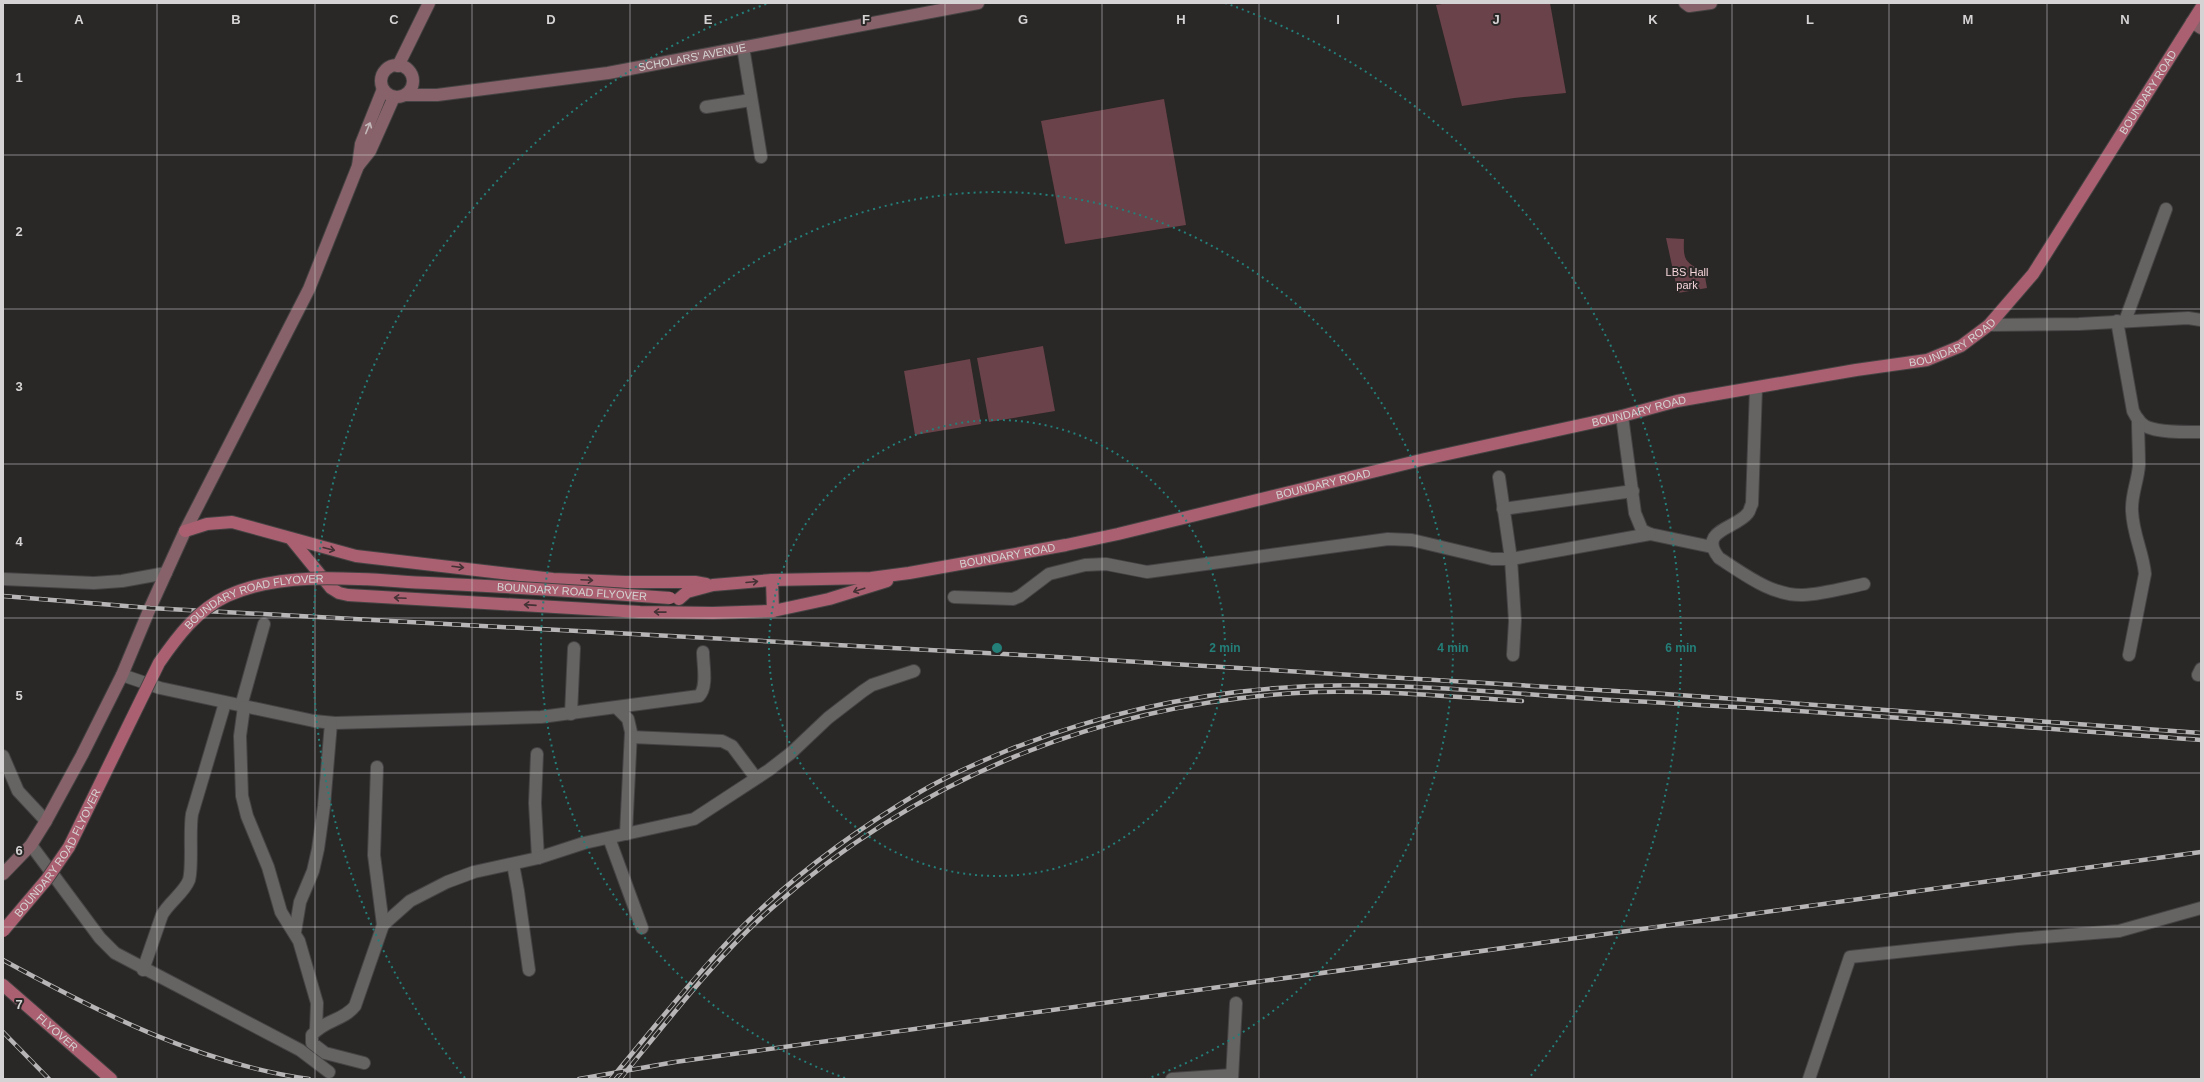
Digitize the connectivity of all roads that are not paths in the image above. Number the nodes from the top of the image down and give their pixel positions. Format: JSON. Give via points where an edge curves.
{"nodes":[{"id":1,"x":429,"y":3,"type":"edge"},
{"id":2,"x":978,"y":3,"type":"edge"},
{"id":3,"x":1685,"y":3,"type":"edge"},
{"id":4,"x":1711,"y":3,"type":"edge"},
{"id":5,"x":2201,"y":8,"type":"edge"},
{"id":6,"x":2197,"y":25,"type":"edge"},
{"id":7,"x":743,"y":47,"type":"junction"},
{"id":8,"x":398,"y":66,"type":"junction"},
{"id":9,"x":383,"y":89,"type":"junction"},
{"id":10,"x":400,"y":96,"type":"junction"},
{"id":11,"x":751,"y":100,"type":"junction"},
{"id":12,"x":706,"y":107,"type":"dead end"},
{"id":13,"x":761,"y":157,"type":"dead end"},
{"id":14,"x":358,"y":166,"type":"junction"},
{"id":15,"x":2166,"y":210,"type":"dead end"},
{"id":16,"x":2201,"y":320,"type":"edge"},
{"id":17,"x":2121,"y":321,"type":"junction"},
{"id":18,"x":1990,"y":325,"type":"junction"},
{"id":19,"x":1756,"y":388,"type":"junction"},
{"id":20,"x":1622,"y":416,"type":"junction"},
{"id":21,"x":2138,"y":419,"type":"junction"},
{"id":22,"x":2201,"y":432,"type":"edge"},
{"id":23,"x":1498,"y":477,"type":"dead end"},
{"id":24,"x":1633,"y":490,"type":"junction"},
{"id":25,"x":1504,"y":509,"type":"junction"},
{"id":26,"x":185,"y":531,"type":"junction"},
{"id":27,"x":1650,"y":534,"type":"junction"},
{"id":28,"x":292,"y":540,"type":"junction"},
{"id":29,"x":1712,"y":547,"type":"junction"},
{"id":30,"x":1511,"y":559,"type":"junction"},
{"id":31,"x":166,"y":573,"type":"junction"},
{"id":32,"x":909,"y":574,"type":"junction"},
{"id":33,"x":3,"y":579,"type":"edge"},
{"id":34,"x":772,"y":580,"type":"junction"},
{"id":35,"x":1864,"y":584,"type":"dead end"},
{"id":36,"x":713,"y":585,"type":"junction"},
{"id":37,"x":954,"y":597,"type":"dead end"},
{"id":38,"x":675,"y":598,"type":"junction"},
{"id":39,"x":773,"y":611,"type":"junction"},
{"id":40,"x":699,"y":613,"type":"junction"},
{"id":41,"x":264,"y":624,"type":"dead end"},
{"id":42,"x":574,"y":648,"type":"dead end"},
{"id":43,"x":703,"y":652,"type":"dead end"},
{"id":44,"x":1512,"y":655,"type":"dead end"},
{"id":45,"x":2129,"y":655,"type":"dead end"},
{"id":46,"x":914,"y":671,"type":"dead end"},
{"id":47,"x":122,"y":675,"type":"junction"},
{"id":48,"x":225,"y":703,"type":"junction"},
{"id":49,"x":242,"y":706,"type":"junction"},
{"id":50,"x":617,"y":708,"type":"junction"},
{"id":51,"x":572,"y":714,"type":"junction"},
{"id":52,"x":330,"y":723,"type":"junction"},
{"id":53,"x":631,"y":737,"type":"junction"},
{"id":54,"x":537,"y":754,"type":"dead end"},
{"id":55,"x":3,"y":756,"type":"edge"},
{"id":56,"x":377,"y":767,"type":"dead end"},
{"id":57,"x":756,"y":778,"type":"junction"},
{"id":58,"x":46,"y":821,"type":"junction"},
{"id":59,"x":626,"y":834,"type":"junction"},
{"id":60,"x":609,"y":838,"type":"junction"},
{"id":61,"x":30,"y":845,"type":"junction"},
{"id":62,"x":538,"y":858,"type":"junction"},
{"id":63,"x":513,"y":864,"type":"junction"},
{"id":64,"x":3,"y":874,"type":"edge"},
{"id":65,"x":2201,"y":908,"type":"edge"},
{"id":66,"x":384,"y":925,"type":"junction"},
{"id":67,"x":642,"y":928,"type":"dead end"},
{"id":68,"x":3,"y":931,"type":"edge"},
{"id":69,"x":295,"y":932,"type":"junction"},
{"id":70,"x":143,"y":970,"type":"junction"},
{"id":71,"x":529,"y":970,"type":"dead end"},
{"id":72,"x":3,"y":985,"type":"edge"},
{"id":73,"x":1236,"y":1003,"type":"dead end"},
{"id":74,"x":316,"y":1030,"type":"junction"},
{"id":75,"x":364,"y":1063,"type":"dead end"},
{"id":76,"x":329,"y":1072,"type":"dead end"},
{"id":77,"x":1232,"y":1077,"type":"edge"},
{"id":78,"x":111,"y":1079,"type":"edge"},
{"id":79,"x":1172,"y":1079,"type":"edge"},
{"id":80,"x":1809,"y":1079,"type":"edge"}],
"edges":[{"from":1,"to":8,"type":"street"},
{"from":2,"to":7,"type":"street","name":"SCHOLARS' AVENUE"},
{"from":3,"to":4,"type":"street","via":[[1689,6]]},
{"from":5,"to":6,"type":"main road","name":"BOUNDARY ROAD"},
{"from":6,"to":18,"type":"main road","name":"BOUNDARY ROAD","via":[[2033,274]]},
{"from":7,"to":10,"type":"street","name":"SCHOLARS' AVENUE","via":[[608,73],[437,95]]},
{"from":7,"to":11,"type":"street"},
{"from":8,"to":9,"type":"street","via":[[384,72],[381,80]]},
{"from":8,"to":10,"type":"street","via":[[407,69],[412,77],[412,87]]},
{"from":9,"to":10,"type":"street"},
{"from":14,"to":9,"type":"street","one_way":true,"via":[[361,144]]},
{"from":10,"to":14,"type":"street","via":[[370,151]]},
{"from":11,"to":12,"type":"street"},
{"from":11,"to":13,"type":"street"},
{"from":14,"to":26,"type":"street","via":[[309,289]]},
{"from":15,"to":17,"type":"street"},
{"from":16,"to":17,"type":"street"},
{"from":17,"to":18,"type":"street"},
{"from":17,"to":21,"type":"street","via":[[2134,411]]},
{"from":18,"to":19,"type":"main road","name":"BOUNDARY ROAD","via":[[1961,346],[1928,360]]},
{"from":19,"to":20,"type":"main road","name":"BOUNDARY ROAD","via":[[1677,401]]},
{"from":19,"to":29,"type":"street","via":[[1752,504],[1748,514],[1716,534]]},
{"from":20,"to":24,"type":"street"},
{"from":20,"to":32,"type":"main road","name":"BOUNDARY ROAD","via":[[1425,459],[1118,534]]},
{"from":21,"to":22,"type":"street","via":[[2145,426],[2154,428]]},
{"from":21,"to":45,"type":"street","via":[[2139,466],[2132,510],[2133,529],[2145,574]]},
{"from":23,"to":25,"type":"street"},
{"from":24,"to":25,"type":"street"},
{"from":24,"to":27,"type":"street","via":[[1637,523],[1642,530]]},
{"from":25,"to":30,"type":"street"},
{"from":26,"to":28,"type":"main road","via":[[207,524],[232,522]]},
{"from":26,"to":31,"type":"street"},
{"from":27,"to":29,"type":"street"},
{"from":27,"to":30,"type":"street"},
{"from":28,"to":36,"type":"main road","one_way":true,"via":[[356,556],[554,579],[695,582]]},
{"from":40,"to":28,"type":"main road","name":"BOUNDARY ROAD","one_way":true,"via":[[633,612],[348,595],[331,588]]},
{"from":29,"to":35,"type":"street","via":[[1719,558],[1766,586],[1785,593],[1804,595]]},
{"from":30,"to":37,"type":"street","via":[[1492,559],[1412,540],[1388,539],[1147,572],[1106,564],[1090,564],[1049,574],[1013,599]]},
{"from":30,"to":44,"type":"street","via":[[1515,621]]},
{"from":31,"to":33,"type":"street","via":[[94,583]]},
{"from":31,"to":47,"type":"street"},
{"from":32,"to":34,"type":"main road","name":"BOUNDARY ROAD","via":[[871,578]]},
{"from":32,"to":39,"type":"main road","name":"BOUNDARY ROAD","one_way":true,"via":[[829,599]]},
{"from":36,"to":34,"type":"main road","name":"BOUNDARY ROAD","one_way":true},
{"from":34,"to":39,"type":"main road"},
{"from":36,"to":38,"type":"main road"},
{"from":38,"to":40,"type":"main road"},
{"from":38,"to":68,"type":"main road","name":"BOUNDARY ROAD FLYOVER","bridge":true,"via":[[518,587],[330,580],[256,585],[226,597],[196,617],[177,636],[159,663],[69,847],[47,879]]},
{"from":39,"to":40,"type":"main road","name":"BOUNDARY ROAD"},
{"from":41,"to":49,"type":"street"},
{"from":42,"to":51,"type":"street"},
{"from":43,"to":50,"type":"street","via":[[704,686],[699,696]]},
{"from":46,"to":57,"type":"street","via":[[872,685],[863,691],[828,718],[791,753]]},
{"from":47,"to":48,"type":"street","via":[[160,688]]},
{"from":47,"to":58,"type":"street"},
{"from":48,"to":49,"type":"street"},
{"from":48,"to":70,"type":"street","via":[[193,808],[189,830],[189,880],[162,915]]},
{"from":49,"to":52,"type":"street"},
{"from":49,"to":69,"type":"street","via":[[242,796],[247,816],[268,866],[281,912]]},
{"from":50,"to":51,"type":"street"},
{"from":50,"to":53,"type":"street","via":[[628,719]]},
{"from":51,"to":52,"type":"street","via":[[480,720]]},
{"from":52,"to":69,"type":"street","via":[[318,849],[313,871],[300,902]]},
{"from":53,"to":57,"type":"street","via":[[722,742],[732,746]]},
{"from":53,"to":59,"type":"street"},
{"from":54,"to":62,"type":"street","via":[[535,804]]},
{"from":55,"to":58,"type":"street","via":[[18,791]]},
{"from":56,"to":66,"type":"street","via":[[374,855]]},
{"from":57,"to":59,"type":"street","via":[[687,821]]},
{"from":58,"to":61,"type":"street"},
{"from":59,"to":60,"type":"street"},
{"from":60,"to":62,"type":"street"},
{"from":60,"to":67,"type":"street"},
{"from":61,"to":64,"type":"street"},
{"from":61,"to":70,"type":"street","via":[[100,938],[115,953]]},
{"from":62,"to":63,"type":"street"},
{"from":63,"to":66,"type":"street","via":[[474,872],[447,882],[410,901]]},
{"from":63,"to":71,"type":"street"},
{"from":65,"to":80,"type":"street","via":[[2119,931],[1850,957]]},
{"from":66,"to":74,"type":"street","via":[[354,1006],[343,1018]]},
{"from":69,"to":74,"type":"street","via":[[316,998]]},
{"from":70,"to":76,"type":"street","via":[[300,1050]]},
{"from":72,"to":78,"type":"main road","name":"FLYOVER"},
{"from":73,"to":77,"type":"street"},
{"from":74,"to":75,"type":"street","via":[[311,1039],[317,1049],[335,1057]]},
{"from":77,"to":79,"type":"street"}]}
